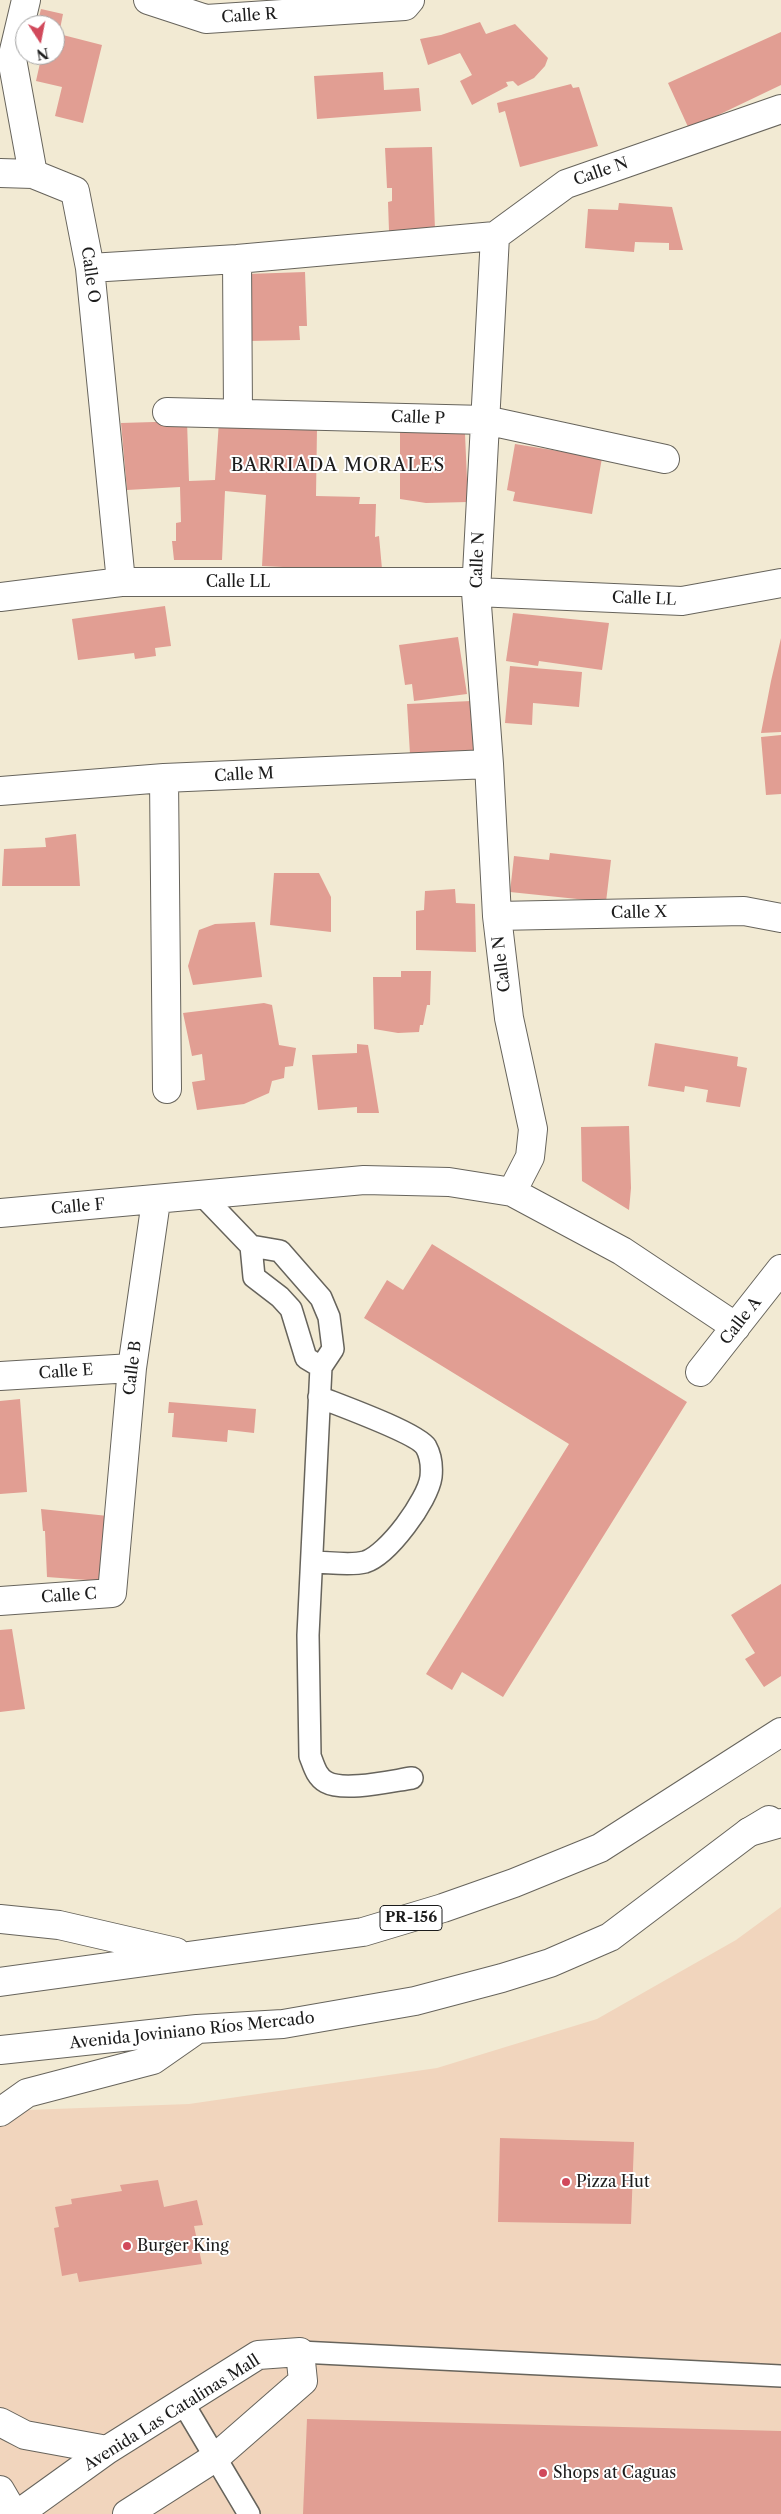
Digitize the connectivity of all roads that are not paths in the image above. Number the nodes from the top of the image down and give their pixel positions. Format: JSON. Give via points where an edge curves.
{"nodes":[{"id":1,"x":26,"y":0,"type":"edge"},
{"id":2,"x":148,"y":0,"type":"edge"},
{"id":3,"x":410,"y":0,"type":"edge"},
{"id":4,"x":781,"y":109,"type":"edge"},
{"id":5,"x":0,"y":173,"type":"edge"},
{"id":6,"x":33,"y":174,"type":"junction"},
{"id":7,"x":495,"y":236,"type":"junction"},
{"id":8,"x":237,"y":259,"type":"junction"},
{"id":9,"x":90,"y":268,"type":"junction"},
{"id":10,"x":167,"y":412,"type":"dead end"},
{"id":11,"x":238,"y":413,"type":"junction"},
{"id":12,"x":486,"y":420,"type":"junction"},
{"id":13,"x":665,"y":459,"type":"dead end"},
{"id":14,"x":121,"y":582,"type":"junction"},
{"id":15,"x":781,"y":583,"type":"edge"},
{"id":16,"x":476,"y":587,"type":"junction"},
{"id":17,"x":0,"y":597,"type":"edge"},
{"id":18,"x":489,"y":764,"type":"junction"},
{"id":19,"x":164,"y":778,"type":"junction"},
{"id":20,"x":0,"y":791,"type":"edge"},
{"id":21,"x":496,"y":916,"type":"junction"},
{"id":22,"x":781,"y":918,"type":"edge"},
{"id":23,"x":167,"y":1089,"type":"dead end"},
{"id":24,"x":512,"y":1192,"type":"junction"},
{"id":25,"x":203,"y":1196,"type":"junction"},
{"id":26,"x":156,"y":1200,"type":"junction"},
{"id":27,"x":0,"y":1213,"type":"edge"},
{"id":28,"x":251,"y":1246,"type":"junction"},
{"id":29,"x":781,"y":1268,"type":"edge"},
{"id":30,"x":736,"y":1327,"type":"junction"},
{"id":31,"x":321,"y":1367,"type":"junction"},
{"id":32,"x":132,"y":1368,"type":"junction"},
{"id":33,"x":700,"y":1372,"type":"dead end"},
{"id":34,"x":0,"y":1376,"type":"edge"},
{"id":35,"x":320,"y":1397,"type":"junction"},
{"id":36,"x":117,"y":1537,"type":"joint"},
{"id":37,"x":312,"y":1562,"type":"junction"},
{"id":38,"x":0,"y":1600,"type":"edge"},
{"id":39,"x":781,"y":1732,"type":"edge"},
{"id":40,"x":412,"y":1778,"type":"dead end"},
{"id":41,"x":781,"y":1813,"type":"edge"},
{"id":42,"x":781,"y":1823,"type":"edge"},
{"id":43,"x":749,"y":1832,"type":"junction"},
{"id":44,"x":0,"y":1919,"type":"edge"},
{"id":45,"x":192,"y":1956,"type":"junction"},
{"id":46,"x":0,"y":1982,"type":"edge"},
{"id":47,"x":197,"y":2029,"type":"junction"},
{"id":48,"x":0,"y":2050,"type":"edge"},
{"id":49,"x":0,"y":2112,"type":"edge"},
{"id":50,"x":300,"y":2352,"type":"junction"},
{"id":51,"x":781,"y":2376,"type":"edge"},
{"id":52,"x":183,"y":2403,"type":"junction"},
{"id":53,"x":0,"y":2422,"type":"edge"},
{"id":54,"x":108,"y":2450,"type":"junction"},
{"id":55,"x":216,"y":2457,"type":"junction"},
{"id":56,"x":0,"y":2490,"type":"edge"},
{"id":57,"x":14,"y":2514,"type":"edge"},
{"id":58,"x":18,"y":2514,"type":"edge"},
{"id":59,"x":127,"y":2514,"type":"edge"},
{"id":60,"x":249,"y":2514,"type":"edge"}],
"edges":[{"from":1,"to":6,"type":"main road","via":[[12,59]]},
{"from":2,"to":3,"type":"main road","name":"Calle R","via":[[206,19],[405,6]]},
{"from":4,"to":7,"type":"main road","name":"Calle N","via":[[566,184]]},
{"from":5,"to":6,"type":"main road"},
{"from":6,"to":9,"type":"main road","name":"Calle O","via":[[75,191]]},
{"from":7,"to":8,"type":"main road"},
{"from":7,"to":12,"type":"main road","name":"Calle N"},
{"from":8,"to":9,"type":"main road"},
{"from":8,"to":11,"type":"main road"},
{"from":9,"to":14,"type":"main road","name":"Calle O"},
{"from":10,"to":11,"type":"main road","name":"Calle P"},
{"from":11,"to":12,"type":"main road","name":"Calle P"},
{"from":12,"to":13,"type":"main road","name":"Calle P"},
{"from":12,"to":16,"type":"main road","name":"Calle N"},
{"from":14,"to":16,"type":"main road","name":"Calle LL"},
{"from":14,"to":17,"type":"main road","name":"Calle LL"},
{"from":15,"to":16,"type":"main road","name":"Calle LL","via":[[682,600]]},
{"from":16,"to":18,"type":"main road","name":"Calle N"},
{"from":18,"to":19,"type":"main road","name":"Calle M"},
{"from":18,"to":21,"type":"main road","name":"Calle N"},
{"from":19,"to":20,"type":"main road","name":"Calle M"},
{"from":19,"to":23,"type":"main road"},
{"from":21,"to":22,"type":"main road","name":"Calle X","via":[[744,911]]},
{"from":21,"to":24,"type":"main road","name":"Calle N","via":[[508,1018],[533,1129],[530,1157]]},
{"from":24,"to":25,"type":"main road","name":"Calle F","via":[[449,1182],[364,1180]]},
{"from":24,"to":30,"type":"main road","name":"Calle F","via":[[622,1252]]},
{"from":25,"to":26,"type":"main road","name":"Calle F"},
{"from":25,"to":28,"type":"lane"},
{"from":26,"to":27,"type":"main road","name":"Calle F"},
{"from":26,"to":32,"type":"main road","name":"Calle B"},
{"from":28,"to":31,"type":"lane","via":[[254,1276],[291,1309],[306,1358]]},
{"from":28,"to":31,"type":"lane","via":[[280,1251],[321,1298],[329,1317],[333,1349]]},
{"from":29,"to":30,"type":"main road","name":"Calle A"},
{"from":30,"to":33,"type":"main road","name":"Calle A"},
{"from":31,"to":35,"type":"lane"},
{"from":32,"to":34,"type":"main road","name":"Calle E"},
{"from":32,"to":36,"type":"main road","name":"Calle B"},
{"from":35,"to":37,"type":"lane"},
{"from":35,"to":37,"type":"lane","via":[[407,1434],[425,1446],[431,1461],[431,1479],[408,1524],[379,1556],[364,1562]]},
{"from":36,"to":38,"type":"main road","name":"Calle C","via":[[112,1593]]},
{"from":37,"to":40,"type":"lane","via":[[308,1635],[310,1756],[317,1773],[327,1783],[351,1786]]},
{"from":39,"to":45,"type":"main road","number":"PR-156","via":[[600,1848],[514,1883],[363,1932]]},
{"from":41,"to":43,"type":"main road","name":"Avenida Joviniano Ríos Mercado"},
{"from":42,"to":43,"type":"main road"},
{"from":43,"to":47,"type":"main road","name":"Avenida Joviniano Ríos Mercado","via":[[610,1937],[550,1963],[415,2001],[283,2024]]},
{"from":44,"to":45,"type":"main road","via":[[59,1925]]},
{"from":45,"to":46,"type":"main road","number":"PR-156"},
{"from":47,"to":48,"type":"main road","name":"Avenida Joviniano Ríos Mercado"},
{"from":47,"to":49,"type":"main road","via":[[153,2060],[27,2093]]},
{"from":50,"to":51,"type":"lane"},
{"from":50,"to":52,"type":"main road","name":"Avenida Las Catalinas Mall","via":[[258,2356]]},
{"from":50,"to":55,"type":"main road","via":[[303,2381]]},
{"from":52,"to":54,"type":"main road","name":"Avenida Las Catalinas Mall"},
{"from":52,"to":55,"type":"lane"},
{"from":53,"to":54,"type":"main road","via":[[24,2435]]},
{"from":54,"to":58,"type":"main road","name":"Avenida Las Catalinas Mall"},
{"from":55,"to":59,"type":"main road"},
{"from":55,"to":60,"type":"lane"},
{"from":56,"to":57,"type":"main road"}]}
